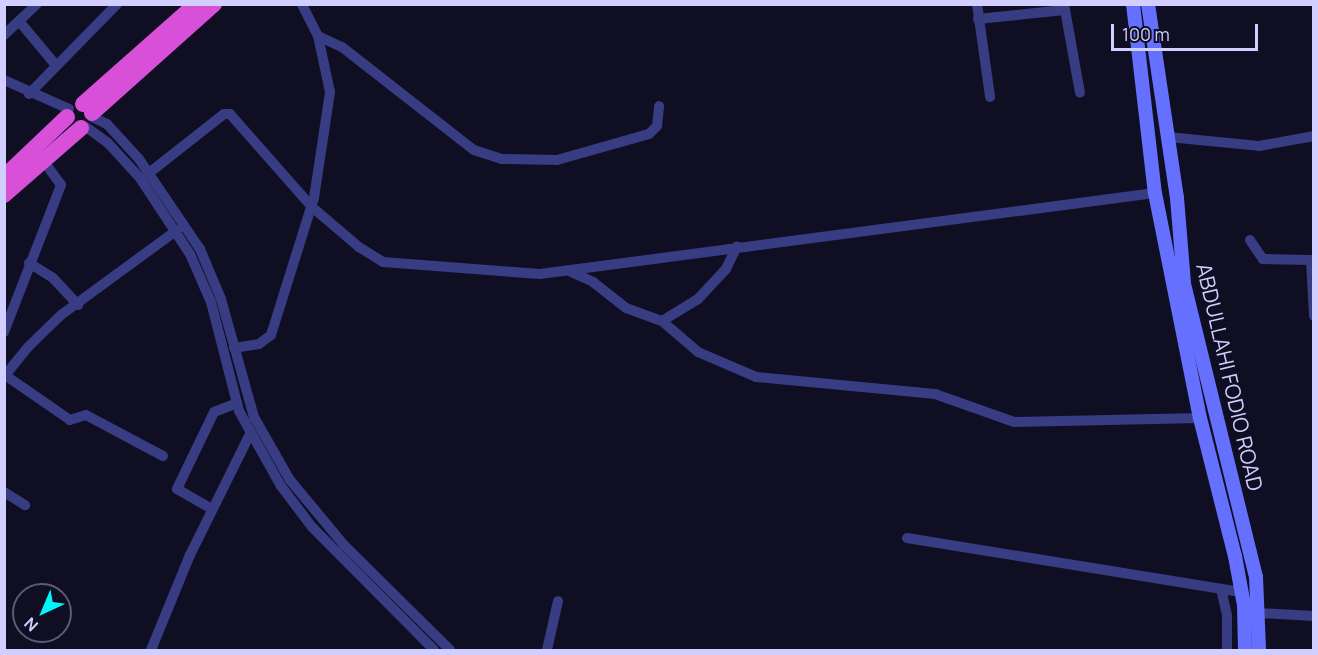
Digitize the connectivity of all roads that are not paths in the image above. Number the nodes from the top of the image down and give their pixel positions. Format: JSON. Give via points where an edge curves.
{"nodes":[{"id":1,"x":37,"y":4,"type":"edge"},
{"id":2,"x":117,"y":4,"type":"edge"},
{"id":3,"x":196,"y":4,"type":"edge"},
{"id":4,"x":214,"y":4,"type":"edge"},
{"id":5,"x":302,"y":4,"type":"edge"},
{"id":6,"x":977,"y":4,"type":"edge"},
{"id":7,"x":1133,"y":4,"type":"edge"},
{"id":8,"x":1148,"y":4,"type":"edge"},
{"id":9,"x":1065,"y":7,"type":"edge"},
{"id":10,"x":978,"y":19,"type":"junction"},
{"id":11,"x":19,"y":21,"type":"junction"},
{"id":12,"x":4,"y":35,"type":"edge"},
{"id":13,"x":318,"y":36,"type":"junction"},
{"id":14,"x":55,"y":64,"type":"junction"},
{"id":15,"x":4,"y":80,"type":"edge"},
{"id":16,"x":1080,"y":93,"type":"dead end"},
{"id":17,"x":29,"y":94,"type":"junction"},
{"id":18,"x":990,"y":97,"type":"dead end"},
{"id":19,"x":659,"y":106,"type":"dead end"},
{"id":20,"x":81,"y":116,"type":"junction"},
{"id":21,"x":1314,"y":136,"type":"edge"},
{"id":22,"x":1168,"y":137,"type":"junction"},
{"id":23,"x":43,"y":160,"type":"junction"},
{"id":24,"x":149,"y":173,"type":"junction"},
{"id":25,"x":4,"y":177,"type":"edge"},
{"id":26,"x":1155,"y":193,"type":"junction"},
{"id":27,"x":4,"y":195,"type":"edge"},
{"id":28,"x":312,"y":207,"type":"junction"},
{"id":29,"x":177,"y":230,"type":"junction"},
{"id":30,"x":1250,"y":240,"type":"dead end"},
{"id":31,"x":736,"y":246,"type":"junction"},
{"id":32,"x":29,"y":263,"type":"junction"},
{"id":33,"x":571,"y":272,"type":"junction"},
{"id":34,"x":78,"y":305,"type":"junction"},
{"id":35,"x":1314,"y":316,"type":"edge"},
{"id":36,"x":662,"y":321,"type":"junction"},
{"id":37,"x":4,"y":332,"type":"edge"},
{"id":38,"x":234,"y":348,"type":"junction"},
{"id":39,"x":237,"y":403,"type":"junction"},
{"id":40,"x":1200,"y":418,"type":"junction"},
{"id":41,"x":250,"y":434,"type":"junction"},
{"id":42,"x":163,"y":456,"type":"dead end"},
{"id":43,"x":4,"y":492,"type":"edge"},
{"id":44,"x":25,"y":505,"type":"dead end"},
{"id":45,"x":212,"y":509,"type":"junction"},
{"id":46,"x":907,"y":538,"type":"dead end"},
{"id":47,"x":1221,"y":589,"type":"junction"},
{"id":48,"x":1241,"y":592,"type":"junction"},
{"id":49,"x":558,"y":601,"type":"dead end"},
{"id":50,"x":1259,"y":613,"type":"junction"},
{"id":51,"x":1314,"y":616,"type":"edge"},
{"id":52,"x":151,"y":651,"type":"edge"},
{"id":53,"x":434,"y":651,"type":"edge"},
{"id":54,"x":450,"y":651,"type":"edge"},
{"id":55,"x":547,"y":651,"type":"edge"},
{"id":56,"x":1227,"y":651,"type":"edge"},
{"id":57,"x":1245,"y":651,"type":"edge"},
{"id":58,"x":1259,"y":651,"type":"edge"}],
"edges":[{"from":1,"to":11,"type":"street"},
{"from":2,"to":14,"type":"street"},
{"from":3,"to":20,"type":"highway"},
{"from":4,"to":20,"type":"highway"},
{"from":5,"to":13,"type":"street"},
{"from":6,"to":10,"type":"street"},
{"from":7,"to":26,"type":"main road","name":"ABDULLAHI FODIO ROAD"},
{"from":8,"to":22,"type":"main road","name":"ABDULLAHI FODIO ROAD"},
{"from":9,"to":10,"type":"street"},
{"from":9,"to":16,"type":"street"},
{"from":10,"to":18,"type":"street"},
{"from":11,"to":12,"type":"street"},
{"from":11,"to":14,"type":"street"},
{"from":13,"to":19,"type":"street","via":[[342,47],[474,150],[502,159],[557,160],[649,134],[657,126]]},
{"from":13,"to":28,"type":"street","via":[[330,92]]},
{"from":14,"to":17,"type":"street"},
{"from":15,"to":17,"type":"street"},
{"from":17,"to":20,"type":"street"},
{"from":20,"to":23,"type":"highway"},
{"from":20,"to":24,"type":"street","via":[[107,124]]},
{"from":20,"to":25,"type":"highway"},
{"from":20,"to":29,"type":"street","via":[[132,168]]},
{"from":21,"to":22,"type":"street","via":[[1259,146]]},
{"from":22,"to":50,"type":"main road","name":"ABDULLAHI FODIO ROAD","via":[[1184,284],[1256,577]]},
{"from":23,"to":27,"type":"highway"},
{"from":23,"to":32,"type":"street","via":[[61,184]]},
{"from":24,"to":28,"type":"street","via":[[224,114],[230,114]]},
{"from":24,"to":38,"type":"street","via":[[200,249],[221,299]]},
{"from":26,"to":31,"type":"street","via":[[999,216]]},
{"from":26,"to":40,"type":"main road","name":"ABDULLAHI FODIO ROAD"},
{"from":28,"to":33,"type":"street","via":[[383,262],[540,274]]},
{"from":28,"to":38,"type":"street","via":[[271,335],[259,344]]},
{"from":29,"to":34,"type":"street"},
{"from":29,"to":39,"type":"street","via":[[209,295]]},
{"from":30,"to":35,"type":"street","via":[[1263,259],[1311,260]]},
{"from":31,"to":33,"type":"street","via":[[614,262]]},
{"from":31,"to":36,"type":"street","via":[[726,269],[698,299]]},
{"from":32,"to":34,"type":"street","via":[[53,278]]},
{"from":32,"to":37,"type":"street"},
{"from":33,"to":36,"type":"street","via":[[593,282],[626,308]]},
{"from":34,"to":42,"type":"street","via":[[28,347],[8,377],[70,420],[86,416]]},
{"from":36,"to":40,"type":"street","via":[[698,352],[756,377],[935,394],[1014,422]]},
{"from":38,"to":54,"type":"street","via":[[254,417],[300,494],[344,545]]},
{"from":39,"to":41,"type":"street"},
{"from":39,"to":45,"type":"street","via":[[214,412],[177,489]]},
{"from":40,"to":48,"type":"main road","name":"ABDULLAHI FODIO ROAD"},
{"from":41,"to":45,"type":"street"},
{"from":41,"to":53,"type":"street","via":[[307,521]]},
{"from":43,"to":44,"type":"street"},
{"from":45,"to":52,"type":"street"},
{"from":46,"to":47,"type":"street"},
{"from":47,"to":48,"type":"street"},
{"from":47,"to":56,"type":"street","via":[[1227,615]]},
{"from":48,"to":57,"type":"main road","name":"ABDULLAHI FODIO ROAD"},
{"from":49,"to":55,"type":"street"},
{"from":50,"to":51,"type":"street"},
{"from":50,"to":58,"type":"main road","name":"ABDULLAHI FODIO ROAD"}]}
